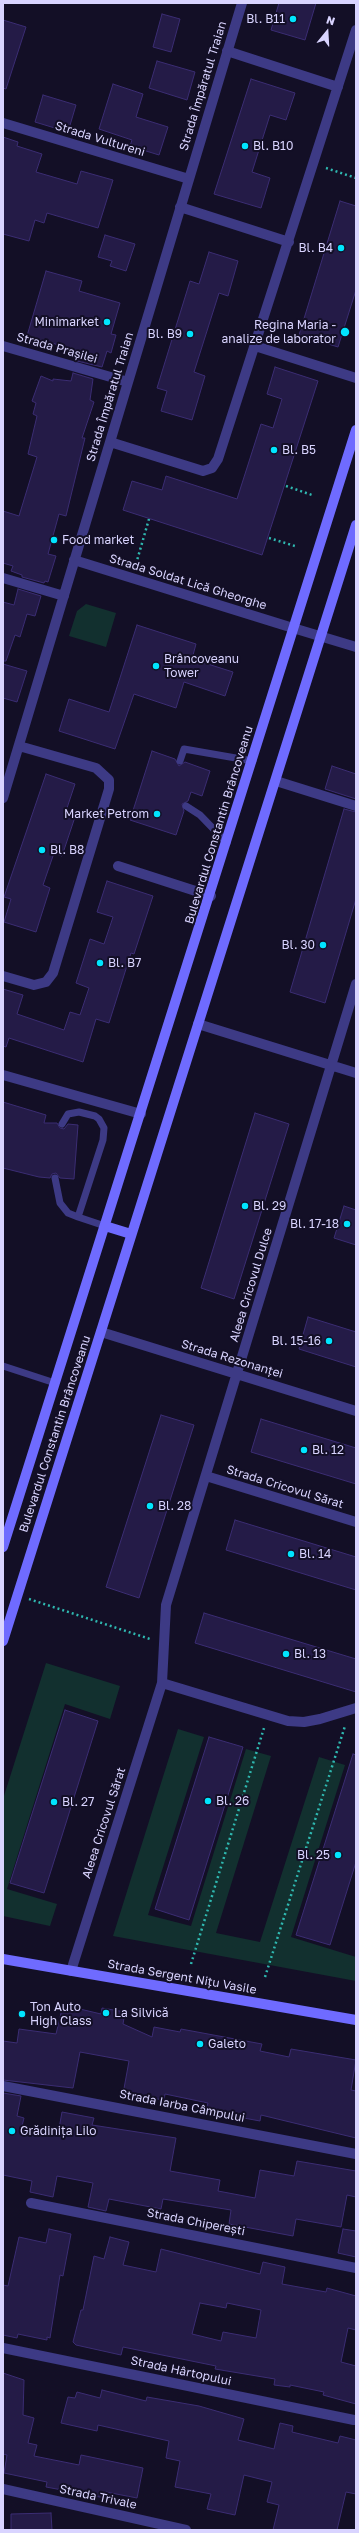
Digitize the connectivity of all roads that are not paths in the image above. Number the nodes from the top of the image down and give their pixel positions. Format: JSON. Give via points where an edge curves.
{"nodes":[{"id":1,"x":242,"y":3,"type":"edge"},
{"id":2,"x":356,"y":30,"type":"edge"},
{"id":3,"x":227,"y":51,"type":"junction"},
{"id":4,"x":338,"y":87,"type":"junction"},
{"id":5,"x":3,"y":123,"type":"edge"},
{"id":6,"x":189,"y":179,"type":"junction"},
{"id":7,"x":180,"y":207,"type":"junction"},
{"id":8,"x":289,"y":242,"type":"junction"},
{"id":9,"x":3,"y":346,"type":"edge"},
{"id":10,"x":255,"y":346,"type":"junction"},
{"id":11,"x":356,"y":378,"type":"edge"},
{"id":12,"x":128,"y":382,"type":"junction"},
{"id":13,"x":356,"y":430,"type":"edge"},
{"id":14,"x":110,"y":442,"type":"junction"},
{"id":15,"x":356,"y":525,"type":"edge"},
{"id":16,"x":74,"y":560,"type":"junction"},
{"id":17,"x":3,"y":578,"type":"edge"},
{"id":18,"x":64,"y":596,"type":"junction"},
{"id":19,"x":293,"y":628,"type":"junction"},
{"id":20,"x":321,"y":636,"type":"junction"},
{"id":21,"x":356,"y":647,"type":"edge"},
{"id":22,"x":18,"y":746,"type":"junction"},
{"id":23,"x":180,"y":761,"type":"dead end"},
{"id":24,"x":253,"y":761,"type":"junction"},
{"id":25,"x":276,"y":781,"type":"junction"},
{"id":26,"x":3,"y":798,"type":"edge"},
{"id":27,"x":186,"y":806,"type":"dead end"},
{"id":28,"x":356,"y":806,"type":"edge"},
{"id":29,"x":227,"y":843,"type":"junction"},
{"id":30,"x":118,"y":866,"type":"dead end"},
{"id":31,"x":211,"y":896,"type":"junction"},
{"id":32,"x":3,"y":976,"type":"edge"},
{"id":33,"x":356,"y":984,"type":"edge"},
{"id":34,"x":198,"y":1024,"type":"junction"},
{"id":35,"x":332,"y":1066,"type":"junction"},
{"id":36,"x":356,"y":1073,"type":"edge"},
{"id":37,"x":3,"y":1075,"type":"edge"},
{"id":38,"x":141,"y":1114,"type":"junction"},
{"id":39,"x":62,"y":1124,"type":"dead end"},
{"id":40,"x":55,"y":1178,"type":"dead end"},
{"id":41,"x":78,"y":1218,"type":"junction"},
{"id":42,"x":105,"y":1226,"type":"junction"},
{"id":43,"x":131,"y":1234,"type":"junction"},
{"id":44,"x":101,"y":1332,"type":"junction"},
{"id":45,"x":3,"y":1366,"type":"edge"},
{"id":46,"x":237,"y":1374,"type":"junction"},
{"id":47,"x":55,"y":1384,"type":"junction"},
{"id":48,"x":356,"y":1411,"type":"edge"},
{"id":49,"x":206,"y":1476,"type":"junction"},
{"id":50,"x":356,"y":1522,"type":"edge"},
{"id":51,"x":3,"y":1547,"type":"edge"},
{"id":52,"x":3,"y":1641,"type":"edge"},
{"id":53,"x":162,"y":1683,"type":"junction"},
{"id":54,"x":353,"y":1709,"type":"edge"},
{"id":55,"x":3,"y":1959,"type":"edge"},
{"id":56,"x":71,"y":1971,"type":"junction"},
{"id":57,"x":356,"y":2020,"type":"edge"},
{"id":58,"x":3,"y":2086,"type":"edge"},
{"id":59,"x":356,"y":2154,"type":"edge"},
{"id":60,"x":31,"y":2203,"type":"dead end"},
{"id":61,"x":356,"y":2268,"type":"edge"},
{"id":62,"x":3,"y":2348,"type":"edge"},
{"id":63,"x":354,"y":2420,"type":"dead end"},
{"id":64,"x":3,"y":2489,"type":"edge"},
{"id":65,"x":186,"y":2530,"type":"edge"}],
"edges":[{"from":1,"to":3,"type":"street","name":"Strada Împăratul Traian"},
{"from":2,"to":4,"type":"street"},
{"from":3,"to":4,"type":"street"},
{"from":3,"to":6,"type":"street","name":"Strada Împăratul Traian"},
{"from":4,"to":8,"type":"street"},
{"from":5,"to":6,"type":"street","name":"Strada Vultureni"},
{"from":6,"to":7,"type":"street","name":"Strada Împăratul Traian"},
{"from":7,"to":8,"type":"street"},
{"from":7,"to":12,"type":"street","name":"Strada Împăratul Traian"},
{"from":8,"to":10,"type":"street"},
{"from":9,"to":12,"type":"street","name":"Strada Prașilei"},
{"from":10,"to":11,"type":"street"},
{"from":10,"to":14,"type":"street","via":[[218,459],[212,468],[203,471]]},
{"from":12,"to":14,"type":"street","name":"Strada Împăratul Traian"},
{"from":13,"to":19,"type":"main road","name":"Bulevardul Constantin Brâncoveanu"},
{"from":14,"to":16,"type":"street","name":"Strada Împăratul Traian"},
{"from":15,"to":20,"type":"main road","name":"Bulevardul Constantin Brâncoveanu"},
{"from":16,"to":18,"type":"street","name":"Strada Împăratul Traian"},
{"from":16,"to":19,"type":"street","name":"Strada Soldat Lică Gheorghe"},
{"from":17,"to":18,"type":"street"},
{"from":18,"to":22,"type":"street","name":"Strada Împăratul Traian"},
{"from":19,"to":20,"type":"street","name":"Strada Soldat Lică Gheorghe"},
{"from":19,"to":24,"type":"main road","name":"Bulevardul Constantin Brâncoveanu"},
{"from":20,"to":21,"type":"street","name":"Strada Soldat Lică Gheorghe"},
{"from":20,"to":25,"type":"main road","name":"Bulevardul Constantin Brâncoveanu"},
{"from":22,"to":26,"type":"street","name":"Strada Împăratul Traian"},
{"from":22,"to":32,"type":"street","via":[[96,768],[109,780],[109,789],[53,973],[46,982],[34,985]]},
{"from":23,"to":24,"type":"lane","via":[[184,749]]},
{"from":24,"to":29,"type":"main road","name":"Bulevardul Constantin Brâncoveanu"},
{"from":25,"to":28,"type":"street"},
{"from":25,"to":34,"type":"main road","name":"Bulevardul Constantin Brâncoveanu"},
{"from":27,"to":29,"type":"lane","via":[[200,815]]},
{"from":29,"to":31,"type":"main road","name":"Bulevardul Constantin Brâncoveanu"},
{"from":30,"to":31,"type":"street"},
{"from":31,"to":38,"type":"main road","name":"Bulevardul Constantin Brâncoveanu"},
{"from":33,"to":35,"type":"street","name":"Aleea Cricovul Dulce"},
{"from":34,"to":35,"type":"street"},
{"from":34,"to":43,"type":"main road","name":"Bulevardul Constantin Brâncoveanu"},
{"from":35,"to":36,"type":"street"},
{"from":35,"to":46,"type":"street","name":"Aleea Cricovul Dulce"},
{"from":37,"to":38,"type":"street"},
{"from":38,"to":42,"type":"main road","name":"Bulevardul Constantin Brâncoveanu"},
{"from":39,"to":41,"type":"lane","via":[[68,1114],[79,1112],[95,1116],[104,1128],[103,1140]]},
{"from":40,"to":41,"type":"lane","via":[[60,1203]]},
{"from":41,"to":42,"type":"lane"},
{"from":42,"to":43,"type":"main road"},
{"from":42,"to":47,"type":"main road","name":"Bulevardul Constantin Brâncoveanu"},
{"from":43,"to":44,"type":"main road","name":"Bulevardul Constantin Brâncoveanu"},
{"from":44,"to":46,"type":"street","name":"Strada Rezonanței"},
{"from":44,"to":52,"type":"main road","name":"Bulevardul Constantin Brâncoveanu"},
{"from":45,"to":47,"type":"lane"},
{"from":46,"to":48,"type":"street","name":"Strada Rezonanței"},
{"from":46,"to":49,"type":"street","name":"Aleea Cricovul Sărat"},
{"from":47,"to":51,"type":"main road","name":"Bulevardul Constantin Brâncoveanu"},
{"from":49,"to":50,"type":"street","name":"Strada Cricovul Sărat"},
{"from":49,"to":53,"type":"street","name":"Aleea Cricovul Sărat","via":[[166,1605]]},
{"from":53,"to":54,"type":"street","via":[[268,1716],[304,1722]]},
{"from":53,"to":56,"type":"street","name":"Aleea Cricovul Sărat"},
{"from":55,"to":56,"type":"main road","name":"Strada Sergent Nițu Vasile"},
{"from":56,"to":57,"type":"main road","name":"Strada Sergent Nițu Vasile"},
{"from":58,"to":59,"type":"street","name":"Strada Iarba Câmpului"},
{"from":60,"to":61,"type":"street","name":"Strada Chiperești"},
{"from":62,"to":63,"type":"street","name":"Strada Hârtopului"},
{"from":64,"to":65,"type":"street","name":"Strada Trivale"}]}
